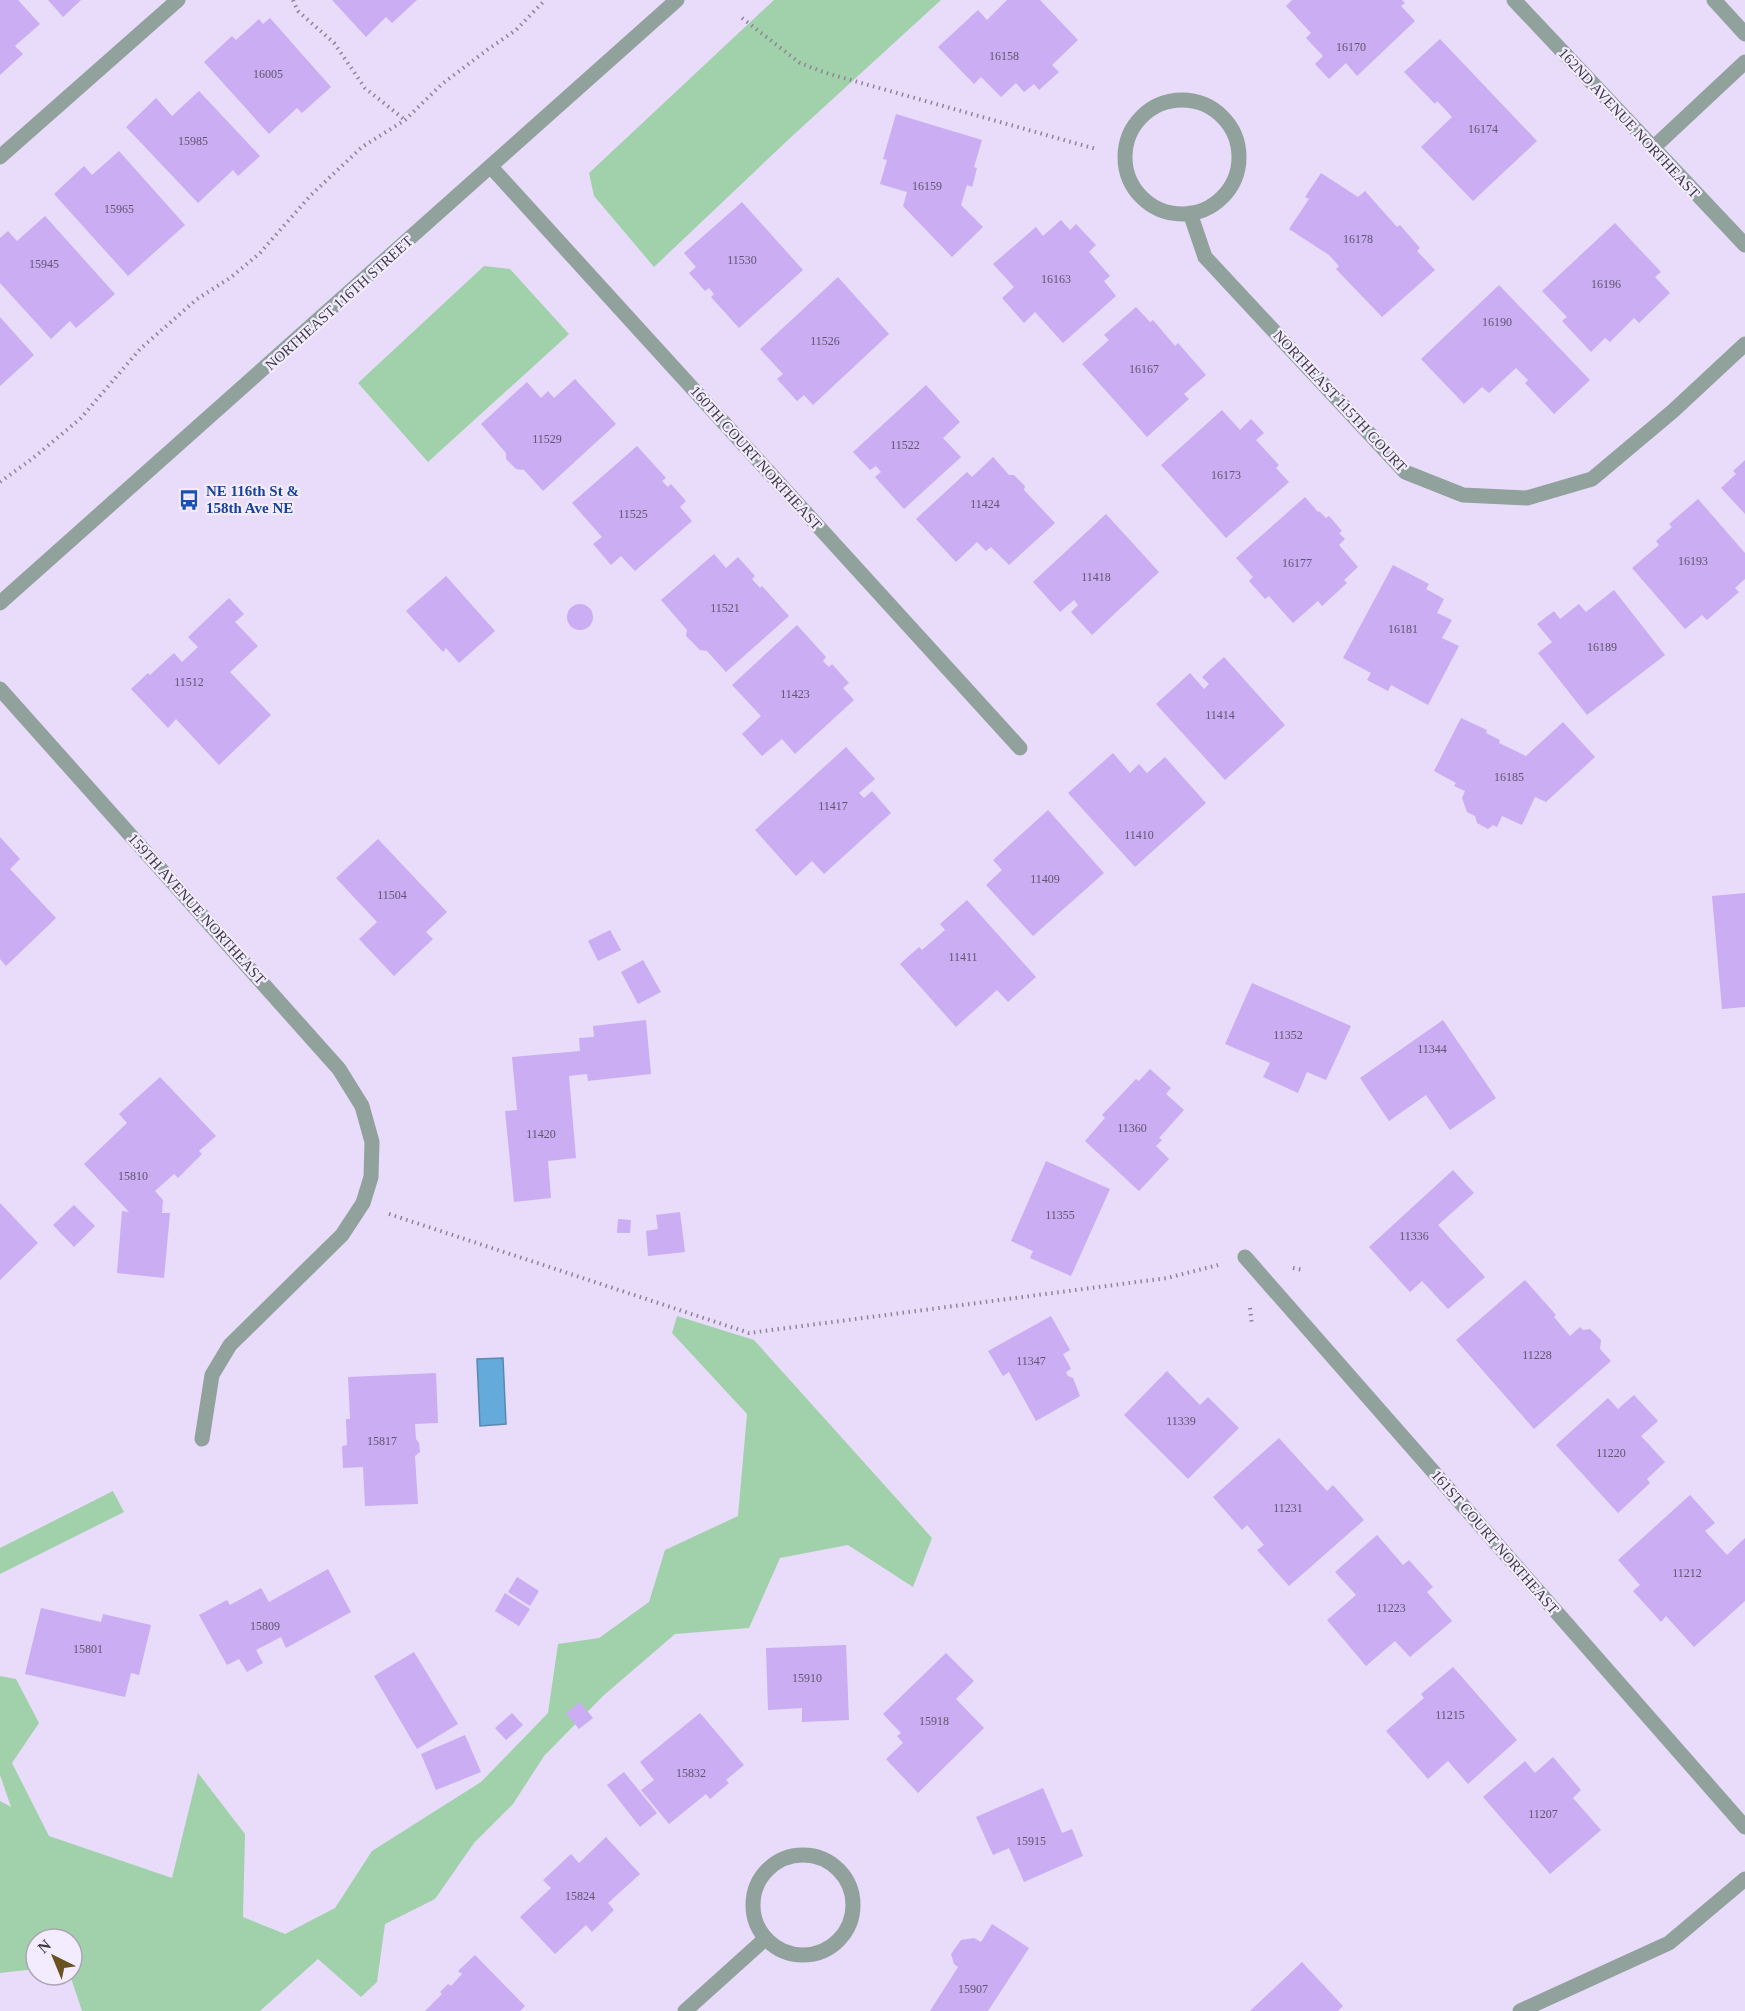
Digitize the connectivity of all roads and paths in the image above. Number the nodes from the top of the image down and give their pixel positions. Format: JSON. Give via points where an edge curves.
{"nodes":[{"id":1,"x":177,"y":0,"type":"edge"},
{"id":2,"x":292,"y":0,"type":"edge"},
{"id":3,"x":545,"y":0,"type":"edge"},
{"id":4,"x":677,"y":0,"type":"edge"},
{"id":5,"x":1514,"y":0,"type":"edge"},
{"id":6,"x":1714,"y":0,"type":"edge"},
{"id":7,"x":742,"y":18,"type":"dead end"},
{"id":8,"x":1745,"y":34,"type":"edge"},
{"id":9,"x":1745,"y":62,"type":"edge"},
{"id":10,"x":405,"y":120,"type":"junction"},
{"id":11,"x":1653,"y":148,"type":"junction"},
{"id":12,"x":1096,"y":149,"type":"dead end"},
{"id":13,"x":0,"y":157,"type":"edge"},
{"id":14,"x":491,"y":167,"type":"junction"},
{"id":15,"x":1190,"y":213,"type":"junction"},
{"id":16,"x":1745,"y":245,"type":"edge"},
{"id":17,"x":1745,"y":344,"type":"edge"},
{"id":18,"x":0,"y":482,"type":"edge"},
{"id":19,"x":0,"y":603,"type":"edge"},
{"id":20,"x":0,"y":689,"type":"edge"},
{"id":21,"x":1020,"y":748,"type":"dead end"},
{"id":22,"x":386,"y":1214,"type":"dead end"},
{"id":23,"x":1245,"y":1257,"type":"joint"},
{"id":24,"x":202,"y":1439,"type":"dead end"},
{"id":25,"x":1745,"y":1827,"type":"edge"},
{"id":26,"x":1745,"y":1880,"type":"edge"},
{"id":27,"x":766,"y":1938,"type":"junction"},
{"id":28,"x":685,"y":2011,"type":"edge"},
{"id":29,"x":1520,"y":2011,"type":"edge"}],
"edges":[{"from":1,"to":13,"type":"street"},
{"from":2,"to":10,"type":"path","via":[[298,11],[334,43],[365,88]]},
{"from":3,"to":10,"type":"path","via":[[516,30],[442,84]]},
{"from":4,"to":14,"type":"street","name":"NORTHEAST 116TH STREET"},
{"from":5,"to":11,"type":"street","name":"162ND AVENUE NORTHEAST"},
{"from":6,"to":8,"type":"street"},
{"from":7,"to":12,"type":"path","via":[[800,63],[817,70]]},
{"from":9,"to":11,"type":"street"},
{"from":10,"to":18,"type":"path","via":[[362,147],[311,195],[260,253],[197,299],[140,349],[81,418]]},
{"from":11,"to":16,"type":"street","name":"162ND AVENUE NORTHEAST"},
{"from":14,"to":19,"type":"street","name":"NORTHEAST 116TH STREET"},
{"from":14,"to":21,"type":"street","name":"160TH COURT NORTHEAST"},
{"from":15,"to":15,"type":"street","via":[[1166,213],[1149,205],[1136,192],[1124,160],[1132,127],[1158,104],[1175,99],[1210,106],[1225,118],[1236,134],[1240,153],[1238,172],[1230,189],[1218,202]]},
{"from":15,"to":17,"type":"street","name":"NORTHEAST 115TH COURT","via":[[1205,257],[1405,472],[1463,495],[1527,498],[1592,479]]},
{"from":20,"to":24,"type":"street","name":"159TH AVENUE NORTHEAST","via":[[339,1069],[363,1106],[372,1142],[371,1176],[363,1203],[342,1235],[230,1345],[212,1375]]},
{"from":22,"to":23,"type":"path","via":[[749,1333],[1167,1278]]},
{"from":23,"to":25,"type":"street","name":"161ST COURT NORTHEAST"},
{"from":26,"to":29,"type":"street","via":[[1669,1943]]},
{"from":27,"to":27,"type":"street","via":[[779,1949],[813,1954],[843,1936],[854,1903],[841,1871],[827,1860],[793,1855],[764,1873],[755,1889],[753,1906],[756,1924]]},
{"from":27,"to":28,"type":"street"}]}
